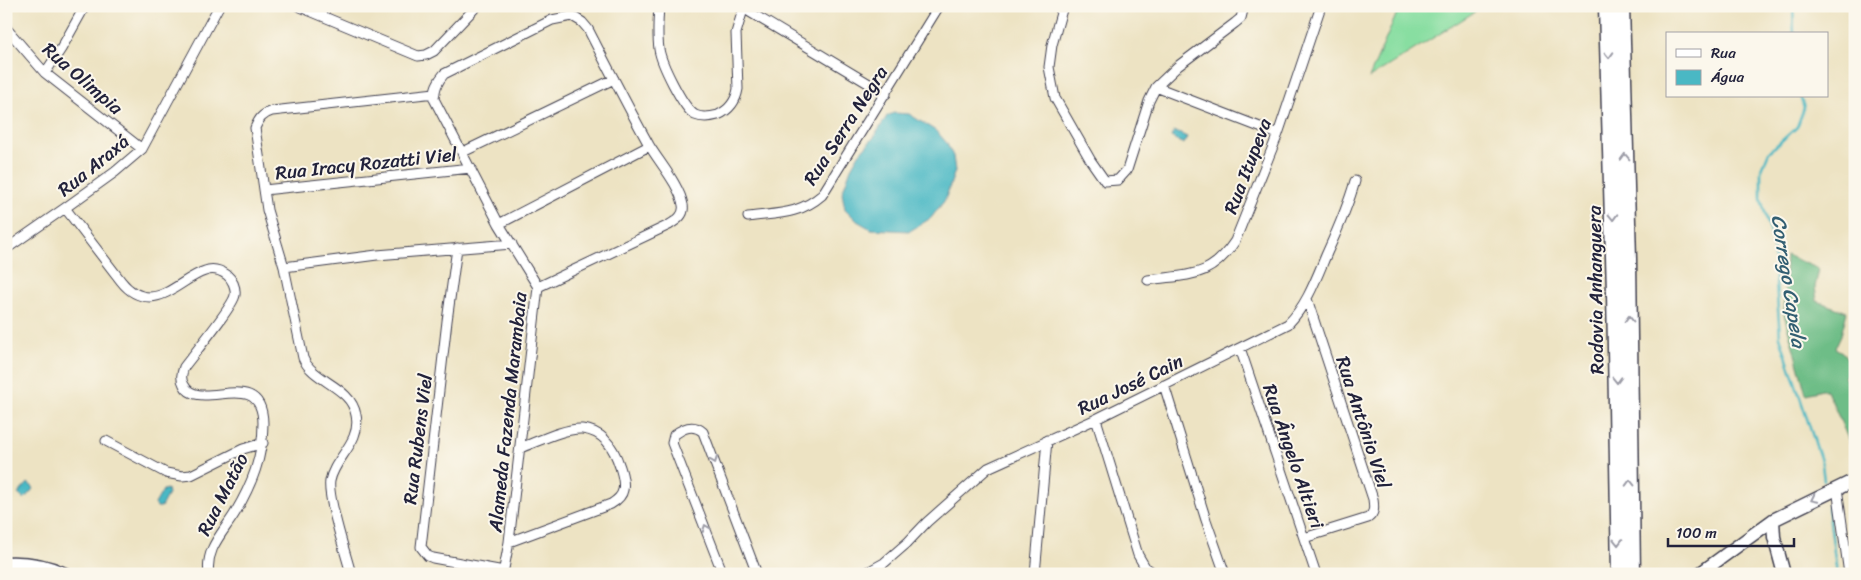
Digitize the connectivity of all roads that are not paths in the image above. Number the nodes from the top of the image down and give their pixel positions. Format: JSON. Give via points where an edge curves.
{"nodes":[{"id":1,"x":85,"y":6,"type":"edge"},
{"id":2,"x":219,"y":6,"type":"edge"},
{"id":3,"x":298,"y":6,"type":"edge"},
{"id":4,"x":477,"y":6,"type":"edge"},
{"id":5,"x":659,"y":6,"type":"edge"},
{"id":6,"x":939,"y":6,"type":"edge"},
{"id":7,"x":1063,"y":6,"type":"edge"},
{"id":8,"x":1244,"y":6,"type":"edge"},
{"id":9,"x":1320,"y":6,"type":"edge"},
{"id":10,"x":1607,"y":6,"type":"edge"},
{"id":11,"x":1621,"y":6,"type":"edge"},
{"id":12,"x":744,"y":7,"type":"edge"},
{"id":13,"x":318,"y":10,"type":"edge"},
{"id":14,"x":6,"y":28,"type":"edge"},
{"id":15,"x":46,"y":73,"type":"junction"},
{"id":16,"x":614,"y":79,"type":"junction"},
{"id":17,"x":1156,"y":87,"type":"junction"},
{"id":18,"x":886,"y":94,"type":"junction"},
{"id":19,"x":434,"y":96,"type":"junction"},
{"id":20,"x":1278,"y":134,"type":"junction"},
{"id":21,"x":649,"y":146,"type":"junction"},
{"id":22,"x":142,"y":149,"type":"junction"},
{"id":23,"x":462,"y":152,"type":"junction"},
{"id":24,"x":471,"y":168,"type":"junction"},
{"id":25,"x":1355,"y":181,"type":"dead end"},
{"id":26,"x":264,"y":190,"type":"junction"},
{"id":27,"x":65,"y":208,"type":"junction"},
{"id":28,"x":748,"y":217,"type":"dead end"},
{"id":29,"x":499,"y":224,"type":"junction"},
{"id":30,"x":512,"y":244,"type":"junction"},
{"id":31,"x":457,"y":248,"type":"junction"},
{"id":32,"x":6,"y":249,"type":"edge"},
{"id":33,"x":284,"y":267,"type":"junction"},
{"id":34,"x":1148,"y":280,"type":"dead end"},
{"id":35,"x":538,"y":287,"type":"junction"},
{"id":36,"x":1307,"y":300,"type":"junction"},
{"id":37,"x":1240,"y":348,"type":"junction"},
{"id":38,"x":1164,"y":385,"type":"junction"},
{"id":39,"x":1096,"y":419,"type":"junction"},
{"id":40,"x":1047,"y":440,"type":"junction"},
{"id":41,"x":106,"y":441,"type":"dead end"},
{"id":42,"x":263,"y":443,"type":"junction"},
{"id":43,"x":520,"y":448,"type":"junction"},
{"id":44,"x":1855,"y":480,"type":"edge"},
{"id":45,"x":1837,"y":488,"type":"junction"},
{"id":46,"x":1631,"y":511,"type":"junction"},
{"id":47,"x":1773,"y":520,"type":"junction"},
{"id":48,"x":1774,"y":536,"type":"junction"},
{"id":49,"x":1748,"y":537,"type":"junction"},
{"id":50,"x":1304,"y":538,"type":"junction"},
{"id":51,"x":509,"y":542,"type":"junction"},
{"id":52,"x":6,"y":563,"type":"edge"},
{"id":53,"x":503,"y":573,"type":"edge"},
{"id":54,"x":65,"y":574,"type":"edge"},
{"id":55,"x":209,"y":574,"type":"edge"},
{"id":56,"x":351,"y":574,"type":"edge"},
{"id":57,"x":724,"y":574,"type":"edge"},
{"id":58,"x":757,"y":574,"type":"edge"},
{"id":59,"x":864,"y":574,"type":"edge"},
{"id":60,"x":1035,"y":574,"type":"edge"},
{"id":61,"x":1155,"y":574,"type":"edge"},
{"id":62,"x":1225,"y":574,"type":"edge"},
{"id":63,"x":1316,"y":574,"type":"edge"},
{"id":64,"x":1620,"y":574,"type":"edge"},
{"id":65,"x":1632,"y":574,"type":"edge"},
{"id":66,"x":1643,"y":574,"type":"edge"},
{"id":67,"x":1699,"y":574,"type":"edge"},
{"id":68,"x":1784,"y":574,"type":"edge"},
{"id":69,"x":1849,"y":574,"type":"edge"}],
"edges":[{"from":1,"to":15,"type":"street"},
{"from":2,"to":22,"type":"street","name":"Rua Araxá"},
{"from":3,"to":13,"type":"street"},
{"from":4,"to":13,"type":"street","via":[[434,51],[422,56],[406,52]]},
{"from":5,"to":12,"type":"street","via":[[658,39],[663,64],[686,105],[694,114],[703,117],[723,113],[736,97],[736,33]]},
{"from":6,"to":18,"type":"street","name":"Rua Serra Negra"},
{"from":7,"to":17,"type":"street","via":[[1052,45],[1050,67],[1055,98],[1105,181],[1118,180],[1128,170],[1148,101]]},
{"from":8,"to":17,"type":"street","via":[[1241,18]]},
{"from":9,"to":20,"type":"street","name":"Rua Itupeva"},
{"from":10,"to":64,"type":"highway","name":"Rodovia Anhanguera","one_way":true},
{"from":46,"to":11,"type":"highway","name":"Rodovia Anhanguera","one_way":true},
{"from":12,"to":18,"type":"street"},
{"from":14,"to":15,"type":"street","name":"Rua Olimpia"},
{"from":15,"to":22,"type":"street","name":"Rua Olimpia"},
{"from":16,"to":19,"type":"street","via":[[588,29],[572,16],[552,20],[444,74],[436,84]]},
{"from":16,"to":21,"type":"street"},
{"from":16,"to":23,"type":"street"},
{"from":17,"to":20,"type":"street"},
{"from":18,"to":28,"type":"street","name":"Rua Serra Negra","via":[[822,195],[812,204],[799,210]]},
{"from":19,"to":23,"type":"street","name":"Alameda Fazenda Marambaia"},
{"from":19,"to":26,"type":"street","via":[[265,113],[255,128]]},
{"from":20,"to":34,"type":"street","name":"Rua Itupeva","via":[[1235,242],[1226,256],[1198,273]]},
{"from":21,"to":29,"type":"street"},
{"from":21,"to":35,"type":"street","via":[[679,192],[684,210],[681,216],[669,225]]},
{"from":22,"to":27,"type":"street","name":"Rua Araxá"},
{"from":23,"to":24,"type":"street","name":"Alameda Fazenda Marambaia"},
{"from":24,"to":26,"type":"street","name":"Rua Iracy Rozatti Viel"},
{"from":24,"to":29,"type":"street","name":"Alameda Fazenda Marambaia"},
{"from":25,"to":36,"type":"street","name":"Rua José Cain"},
{"from":26,"to":33,"type":"street"},
{"from":27,"to":32,"type":"street","name":"Rua Araxá"},
{"from":27,"to":42,"type":"street","name":"Rua Matão","via":[[124,285],[137,295],[159,295],[207,270],[227,275],[235,287],[234,301],[184,367],[182,381],[185,388],[194,394],[240,392],[251,396],[260,404]]},
{"from":29,"to":30,"type":"street","name":"Alameda Fazenda Marambaia"},
{"from":30,"to":31,"type":"street"},
{"from":30,"to":35,"type":"street","name":"Alameda Fazenda Marambaia"},
{"from":31,"to":33,"type":"street"},
{"from":31,"to":53,"type":"street","name":"Rua Rubens Viel","via":[[421,547],[433,558]]},
{"from":33,"to":56,"type":"street","via":[[303,358],[307,366],[346,395],[356,414],[354,438],[330,481]]},
{"from":35,"to":43,"type":"street","name":"Alameda Fazenda Marambaia"},
{"from":36,"to":37,"type":"street","name":"Rua José Cain","via":[[1288,324]]},
{"from":36,"to":50,"type":"street","name":"Rua Antônio Viel","via":[[1374,509],[1368,518]]},
{"from":37,"to":38,"type":"street","name":"Rua José Cain"},
{"from":37,"to":50,"type":"street","name":"Rua Ângelo Altieri"},
{"from":38,"to":39,"type":"street","name":"Rua José Cain"},
{"from":38,"to":62,"type":"street"},
{"from":39,"to":40,"type":"street","name":"Rua José Cain"},
{"from":39,"to":61,"type":"street","via":[[1138,554],[1144,567]]},
{"from":40,"to":59,"type":"street","name":"Rua José Cain","via":[[988,468],[884,563]]},
{"from":40,"to":60,"type":"street"},
{"from":41,"to":42,"type":"street","via":[[166,473],[182,476]]},
{"from":42,"to":55,"type":"street","name":"Rua Matão","via":[[252,477],[210,553]]},
{"from":43,"to":51,"type":"street","name":"Alameda Fazenda Marambaia"},
{"from":43,"to":51,"type":"street","via":[[573,429],[599,435],[612,446],[617,457],[624,491],[611,504]]},
{"from":44,"to":45,"type":"main road"},
{"from":45,"to":47,"type":"main road","one_way":true},
{"from":45,"to":69,"type":"street"},
{"from":46,"to":65,"type":"highway","name":"Rodovia Anhanguera"},
{"from":46,"to":66,"type":"highway"},
{"from":47,"to":48,"type":"main road"},
{"from":47,"to":49,"type":"main road"},
{"from":48,"to":49,"type":"main road"},
{"from":48,"to":68,"type":"main road"},
{"from":49,"to":67,"type":"main road"},
{"from":50,"to":63,"type":"street","name":"Rua Ângelo Altieri"},
{"from":51,"to":53,"type":"street","name":"Alameda Fazenda Marambaia"},
{"from":52,"to":54,"type":"main road","via":[[36,564]]},
{"from":57,"to":58,"type":"street","one_way":true,"via":[[672,443],[674,435],[691,427],[703,432]]}]}
